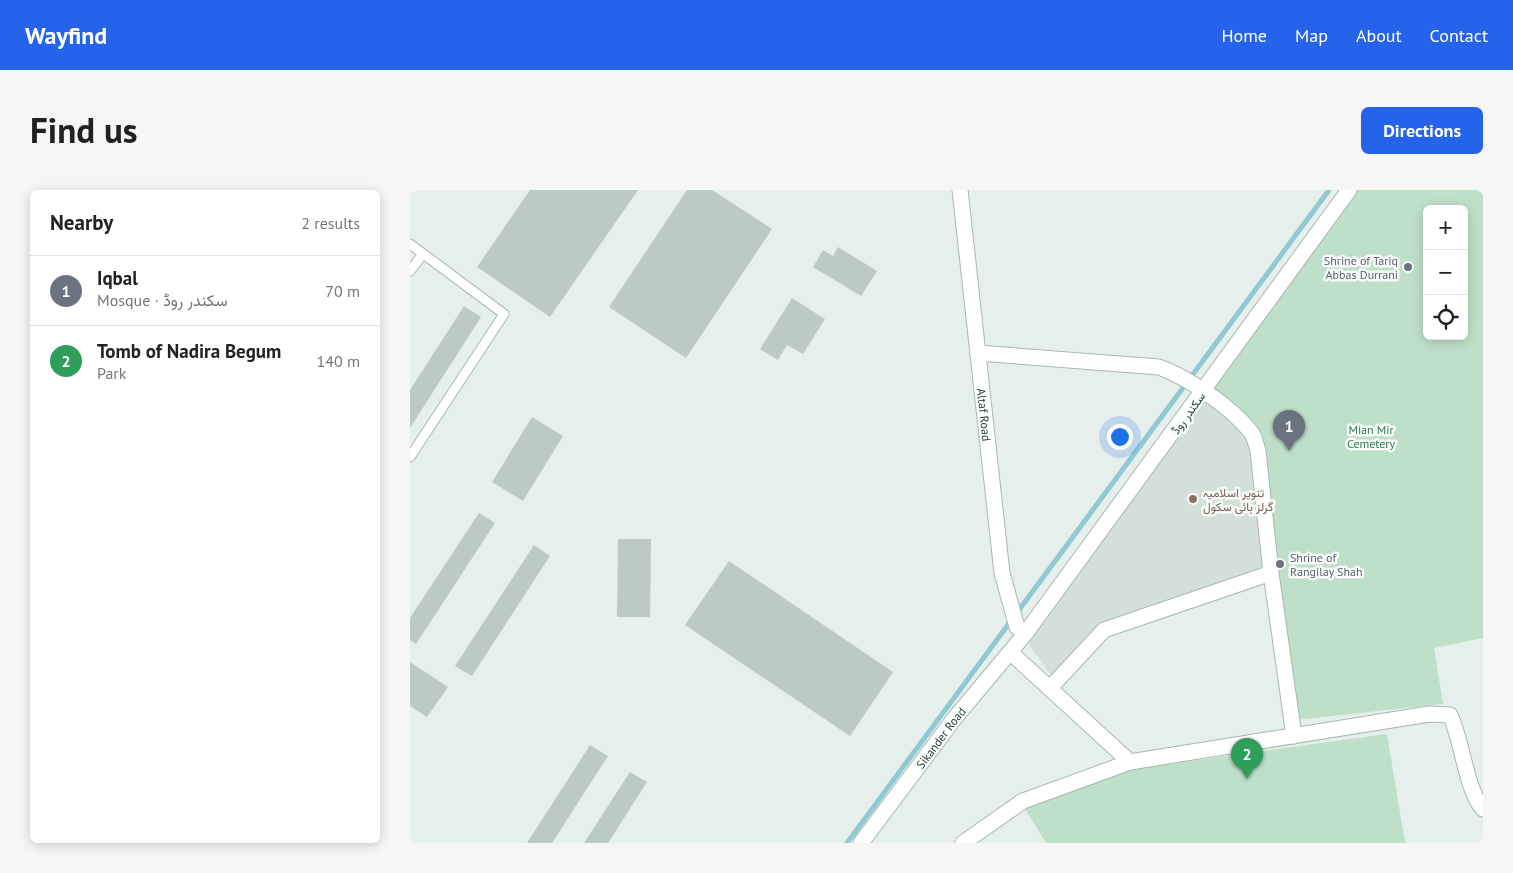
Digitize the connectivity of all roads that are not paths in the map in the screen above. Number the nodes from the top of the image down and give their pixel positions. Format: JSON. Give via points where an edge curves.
{"nodes":[{"id":1,"x":960,"y":190,"type":"edge"},
{"id":2,"x":1349,"y":190,"type":"edge"},
{"id":3,"x":410,"y":244,"type":"edge"},
{"id":4,"x":422,"y":254,"type":"junction"},
{"id":5,"x":410,"y":271,"type":"edge"},
{"id":6,"x":978,"y":353,"type":"junction"},
{"id":7,"x":1203,"y":391,"type":"junction"},
{"id":8,"x":410,"y":457,"type":"edge"},
{"id":9,"x":1271,"y":573,"type":"junction"},
{"id":10,"x":1021,"y":630,"type":"junction"},
{"id":11,"x":1010,"y":652,"type":"junction"},
{"id":12,"x":1050,"y":688,"type":"junction"},
{"id":13,"x":1294,"y":736,"type":"junction"},
{"id":14,"x":1130,"y":762,"type":"junction"},
{"id":15,"x":1483,"y":810,"type":"edge"},
{"id":16,"x":862,"y":843,"type":"edge"},
{"id":17,"x":963,"y":843,"type":"edge"}],
"edges":[{"from":1,"to":6,"type":"street","name":"Altaf Road"},
{"from":2,"to":7,"type":"street","name":"سکندر روڈ"},
{"from":3,"to":4,"type":"lane"},
{"from":4,"to":5,"type":"lane"},
{"from":4,"to":8,"type":"lane","via":[[504,314]]},
{"from":6,"to":7,"type":"street","via":[[1159,366]]},
{"from":6,"to":10,"type":"street","name":"Altaf Road","via":[[1002,572],[1008,600]]},
{"from":7,"to":9,"type":"street","via":[[1253,434],[1258,451]]},
{"from":7,"to":10,"type":"street","name":"سکندر روڈ"},
{"from":9,"to":12,"type":"street","via":[[1104,630]]},
{"from":9,"to":13,"type":"street"},
{"from":10,"to":11,"type":"street","name":"Sikander Road"},
{"from":11,"to":12,"type":"street"},
{"from":11,"to":16,"type":"street","name":"Sikander Road","via":[[954,719]]},
{"from":12,"to":14,"type":"street"},
{"from":13,"to":14,"type":"street"},
{"from":13,"to":15,"type":"street","via":[[1429,714],[1450,715]]},
{"from":14,"to":17,"type":"street","via":[[1023,801]]}]}
